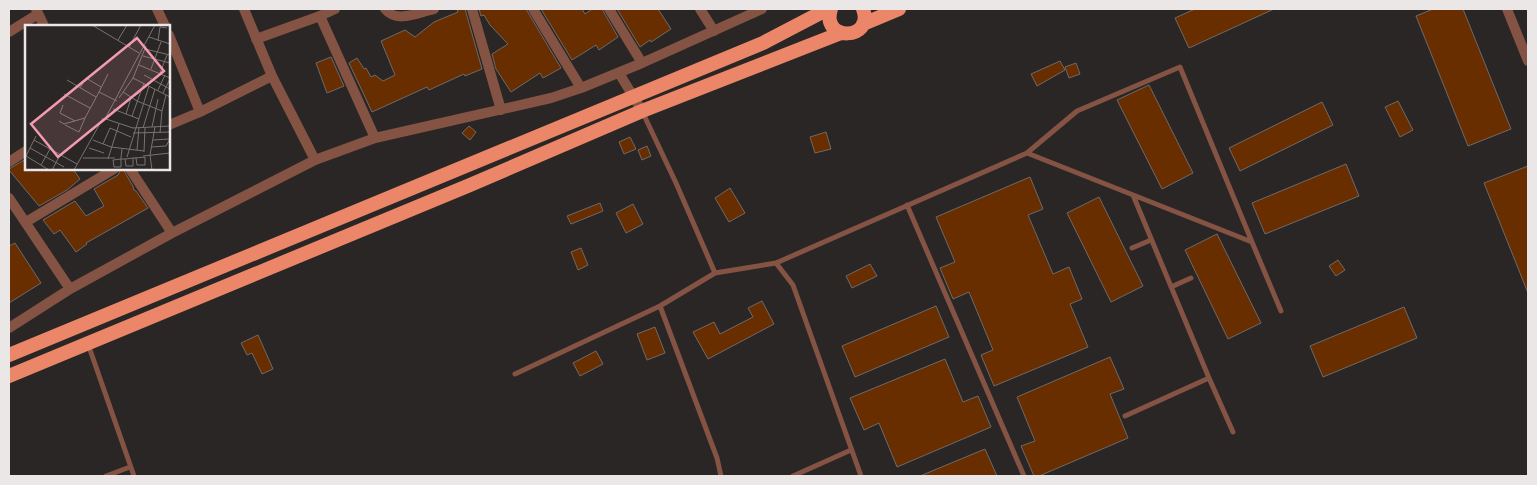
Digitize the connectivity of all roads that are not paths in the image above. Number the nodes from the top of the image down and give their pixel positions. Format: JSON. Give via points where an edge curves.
{"nodes":[{"id":1,"x":157,"y":9,"type":"edge"},
{"id":2,"x":244,"y":9,"type":"edge"},
{"id":3,"x":335,"y":9,"type":"edge"},
{"id":4,"x":386,"y":9,"type":"edge"},
{"id":5,"x":434,"y":9,"type":"edge"},
{"id":6,"x":472,"y":9,"type":"edge"},
{"id":7,"x":533,"y":9,"type":"edge"},
{"id":8,"x":609,"y":9,"type":"edge"},
{"id":9,"x":700,"y":9,"type":"edge"},
{"id":10,"x":762,"y":9,"type":"edge"},
{"id":11,"x":829,"y":9,"type":"edge"},
{"id":12,"x":863,"y":9,"type":"edge"},
{"id":13,"x":899,"y":9,"type":"edge"},
{"id":14,"x":1507,"y":9,"type":"edge"},
{"id":15,"x":37,"y":11,"type":"edge"},
{"id":16,"x":320,"y":16,"type":"junction"},
{"id":17,"x":863,"y":24,"type":"junction"},
{"id":18,"x":44,"y":25,"type":"edge"},
{"id":19,"x":165,"y":25,"type":"edge"},
{"id":20,"x":714,"y":31,"type":"junction"},
{"id":21,"x":9,"y":32,"type":"edge"},
{"id":22,"x":841,"y":33,"type":"junction"},
{"id":23,"x":170,"y":37,"type":"edge"},
{"id":24,"x":256,"y":39,"type":"junction"},
{"id":25,"x":1528,"y":61,"type":"edge"},
{"id":26,"x":642,"y":63,"type":"junction"},
{"id":27,"x":618,"y":73,"type":"junction"},
{"id":28,"x":272,"y":76,"type":"junction"},
{"id":29,"x":580,"y":88,"type":"junction"},
{"id":30,"x":633,"y":97,"type":"junction"},
{"id":31,"x":500,"y":110,"type":"junction"},
{"id":32,"x":642,"y":111,"type":"junction"},
{"id":33,"x":200,"y":112,"type":"junction"},
{"id":34,"x":170,"y":125,"type":"edge"},
{"id":35,"x":375,"y":138,"type":"junction"},
{"id":36,"x":25,"y":152,"type":"edge"},
{"id":37,"x":1027,"y":153,"type":"junction"},
{"id":38,"x":315,"y":160,"type":"junction"},
{"id":39,"x":9,"y":162,"type":"edge"},
{"id":40,"x":112,"y":170,"type":"edge"},
{"id":41,"x":131,"y":170,"type":"edge"},
{"id":42,"x":1132,"y":195,"type":"junction"},
{"id":43,"x":9,"y":198,"type":"edge"},
{"id":44,"x":907,"y":204,"type":"junction"},
{"id":45,"x":26,"y":222,"type":"junction"},
{"id":46,"x":172,"y":233,"type":"junction"},
{"id":47,"x":1151,"y":240,"type":"junction"},
{"id":48,"x":1252,"y":242,"type":"junction"},
{"id":49,"x":1132,"y":248,"type":"dead end"},
{"id":50,"x":776,"y":263,"type":"junction"},
{"id":51,"x":715,"y":273,"type":"junction"},
{"id":52,"x":1191,"y":278,"type":"dead end"},
{"id":53,"x":1171,"y":287,"type":"junction"},
{"id":54,"x":70,"y":289,"type":"junction"},
{"id":55,"x":660,"y":306,"type":"junction"},
{"id":56,"x":1281,"y":311,"type":"dead end"},
{"id":57,"x":9,"y":328,"type":"edge"},
{"id":58,"x":88,"y":343,"type":"junction"},
{"id":59,"x":9,"y":355,"type":"edge"},
{"id":60,"x":515,"y":374,"type":"dead end"},
{"id":61,"x":9,"y":376,"type":"edge"},
{"id":62,"x":1209,"y":378,"type":"junction"},
{"id":63,"x":1125,"y":416,"type":"dead end"},
{"id":64,"x":1233,"y":432,"type":"dead end"},
{"id":65,"x":852,"y":450,"type":"junction"},
{"id":66,"x":130,"y":467,"type":"junction"},
{"id":67,"x":106,"y":476,"type":"edge"},
{"id":68,"x":134,"y":476,"type":"edge"},
{"id":69,"x":721,"y":476,"type":"edge"},
{"id":70,"x":793,"y":476,"type":"edge"},
{"id":71,"x":861,"y":476,"type":"edge"},
{"id":72,"x":1024,"y":476,"type":"edge"}],
"edges":[{"from":1,"to":19,"type":"street"},
{"from":2,"to":24,"type":"street"},
{"from":3,"to":16,"type":"street"},
{"from":4,"to":5,"type":"street","via":[[394,16],[402,16]]},
{"from":6,"to":31,"type":"street"},
{"from":7,"to":29,"type":"street"},
{"from":8,"to":26,"type":"street"},
{"from":9,"to":20,"type":"street"},
{"from":10,"to":20,"type":"street"},
{"from":11,"to":22,"type":"highway","via":[[830,22]]},
{"from":11,"to":30,"type":"highway","via":[[763,43]]},
{"from":12,"to":17,"type":"highway"},
{"from":13,"to":17,"type":"highway"},
{"from":14,"to":25,"type":"street"},
{"from":15,"to":18,"type":"street"},
{"from":15,"to":21,"type":"street"},
{"from":16,"to":24,"type":"street"},
{"from":16,"to":35,"type":"street"},
{"from":17,"to":22,"type":"highway","via":[[851,34]]},
{"from":20,"to":26,"type":"street"},
{"from":22,"to":32,"type":"highway"},
{"from":23,"to":33,"type":"street"},
{"from":24,"to":28,"type":"street"},
{"from":26,"to":27,"type":"street"},
{"from":27,"to":29,"type":"street"},
{"from":27,"to":30,"type":"street"},
{"from":28,"to":33,"type":"street"},
{"from":28,"to":38,"type":"street"},
{"from":29,"to":31,"type":"street"},
{"from":30,"to":32,"type":"street"},
{"from":30,"to":59,"type":"highway"},
{"from":31,"to":35,"type":"street"},
{"from":32,"to":51,"type":"lane"},
{"from":32,"to":58,"type":"highway"},
{"from":33,"to":34,"type":"street"},
{"from":35,"to":38,"type":"street"},
{"from":36,"to":39,"type":"street"},
{"from":37,"to":42,"type":"lane"},
{"from":37,"to":44,"type":"lane"},
{"from":37,"to":48,"type":"lane","via":[[1077,111],[1180,67]]},
{"from":38,"to":46,"type":"street"},
{"from":40,"to":45,"type":"street"},
{"from":41,"to":46,"type":"street"},
{"from":42,"to":47,"type":"lane"},
{"from":42,"to":48,"type":"lane"},
{"from":43,"to":45,"type":"street"},
{"from":44,"to":50,"type":"lane"},
{"from":44,"to":72,"type":"lane"},
{"from":45,"to":54,"type":"street"},
{"from":46,"to":54,"type":"street"},
{"from":47,"to":49,"type":"lane"},
{"from":47,"to":53,"type":"lane"},
{"from":48,"to":56,"type":"lane"},
{"from":50,"to":51,"type":"lane"},
{"from":50,"to":65,"type":"lane","via":[[792,285]]},
{"from":51,"to":55,"type":"lane"},
{"from":52,"to":53,"type":"lane"},
{"from":53,"to":62,"type":"lane"},
{"from":54,"to":57,"type":"street"},
{"from":55,"to":60,"type":"lane"},
{"from":55,"to":69,"type":"lane"},
{"from":58,"to":61,"type":"highway"},
{"from":58,"to":66,"type":"lane"},
{"from":62,"to":63,"type":"lane"},
{"from":62,"to":64,"type":"lane"},
{"from":65,"to":70,"type":"lane"},
{"from":65,"to":71,"type":"lane"},
{"from":66,"to":67,"type":"lane"},
{"from":66,"to":68,"type":"lane"}]}
